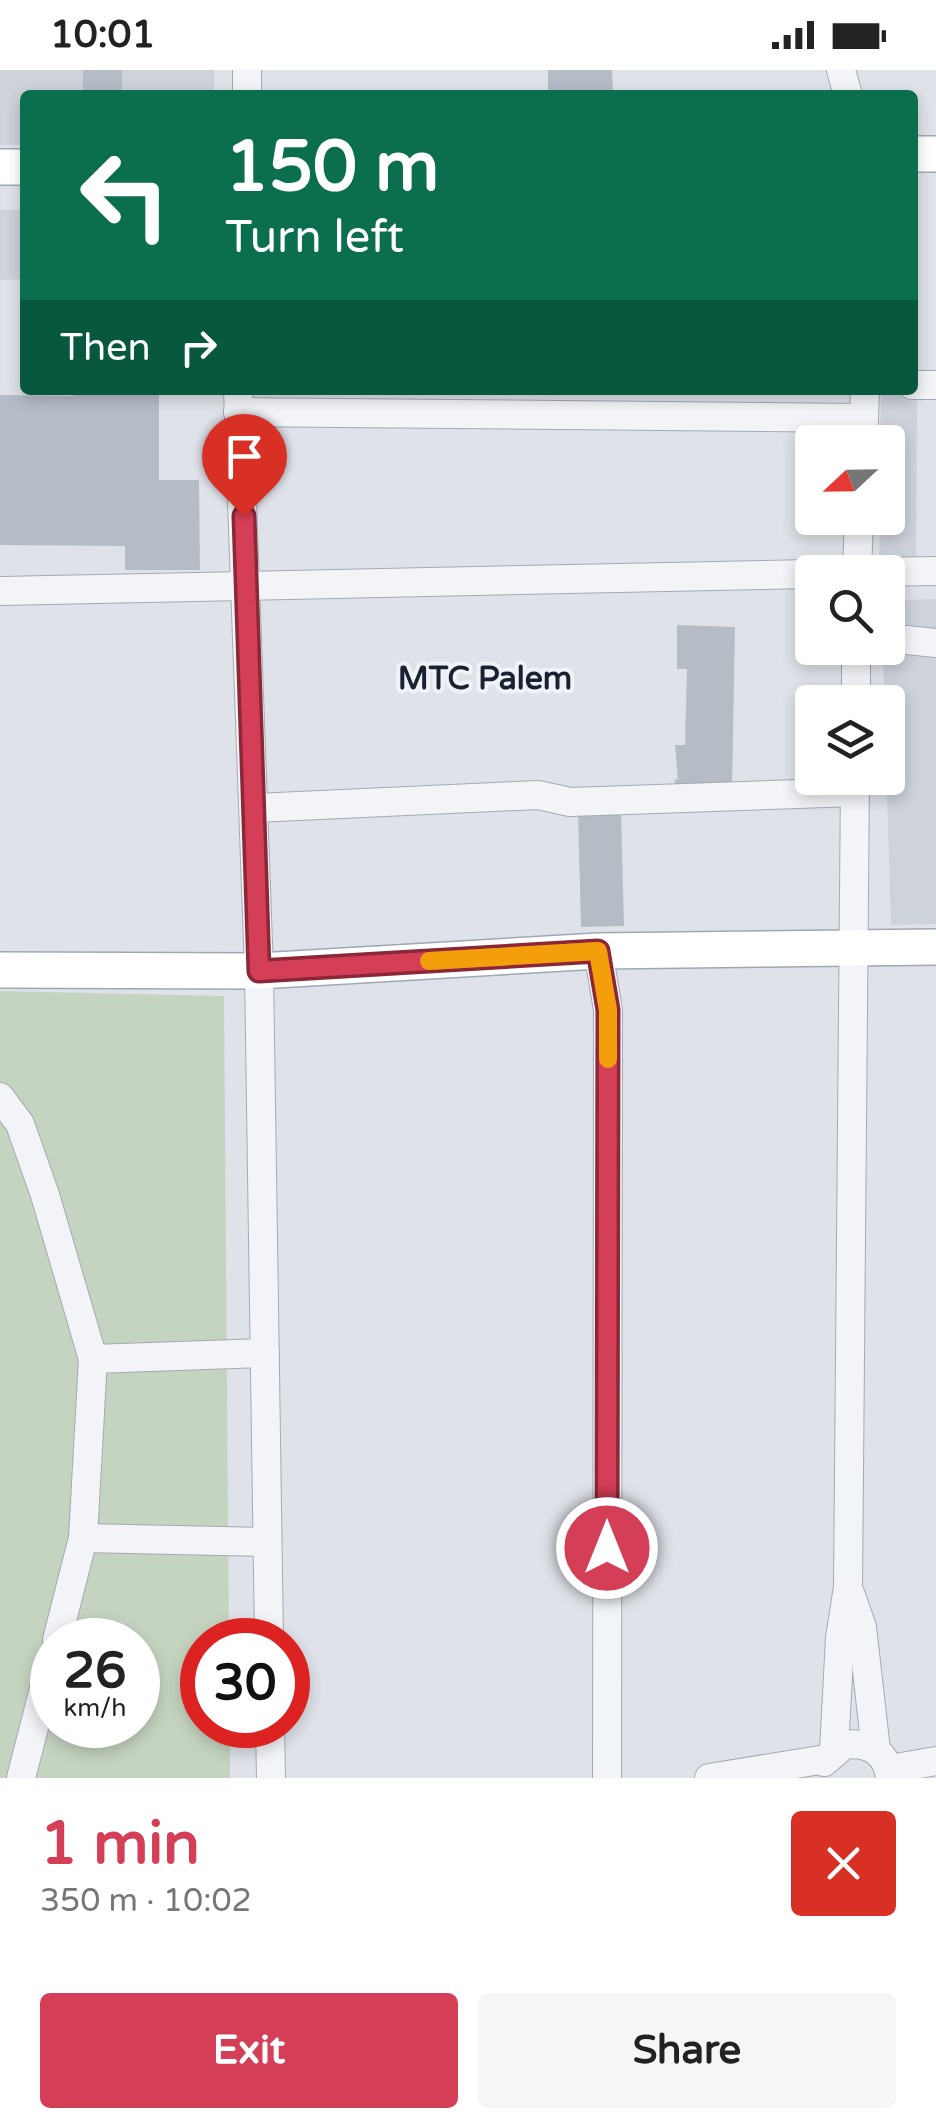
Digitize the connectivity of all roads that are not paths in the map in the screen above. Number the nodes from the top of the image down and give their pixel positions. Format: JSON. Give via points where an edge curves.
{"nodes":[{"id":1,"x":238,"y":401,"type":"edge"},
{"id":2,"x":864,"y":417,"type":"edge"},
{"id":3,"x":936,"y":571,"type":"edge"},
{"id":4,"x":905,"y":572,"type":"edge"},
{"id":5,"x":795,"y":574,"type":"edge"},
{"id":6,"x":248,"y":586,"type":"junction"},
{"id":7,"x":0,"y":592,"type":"edge"},
{"id":8,"x":905,"y":640,"type":"edge"},
{"id":9,"x":936,"y":643,"type":"edge"},
{"id":10,"x":795,"y":789,"type":"edge"},
{"id":11,"x":855,"y":795,"type":"edge"},
{"id":12,"x":255,"y":808,"type":"junction"},
{"id":13,"x":853,"y":946,"type":"junction"},
{"id":14,"x":936,"y":948,"type":"edge"},
{"id":15,"x":598,"y":951,"type":"junction"},
{"id":16,"x":0,"y":970,"type":"edge"},
{"id":17,"x":259,"y":971,"type":"junction"},
{"id":18,"x":0,"y":1097,"type":"edge"},
{"id":19,"x":264,"y":1354,"type":"junction"},
{"id":20,"x":92,"y":1359,"type":"junction"},
{"id":21,"x":82,"y":1538,"type":"junction"},
{"id":22,"x":267,"y":1542,"type":"junction"},
{"id":23,"x":848,"y":1587,"type":"junction"},
{"id":24,"x":62,"y":1618,"type":"edge"},
{"id":25,"x":269,"y":1618,"type":"edge"},
{"id":26,"x":30,"y":1743,"type":"edge"},
{"id":27,"x":270,"y":1748,"type":"edge"},
{"id":28,"x":936,"y":1760,"type":"edge"},
{"id":29,"x":827,"y":1762,"type":"edge"},
{"id":30,"x":885,"y":1766,"type":"edge"},
{"id":31,"x":21,"y":1778,"type":"edge"},
{"id":32,"x":270,"y":1778,"type":"edge"},
{"id":33,"x":607,"y":1778,"type":"edge"},
{"id":34,"x":709,"y":1778,"type":"edge"}],
"edges":[{"from":1,"to":2,"type":"street"},
{"from":1,"to":6,"type":"street"},
{"from":3,"to":4,"type":"street"},
{"from":5,"to":6,"type":"street"},
{"from":6,"to":7,"type":"street"},
{"from":6,"to":12,"type":"street"},
{"from":8,"to":9,"type":"street"},
{"from":10,"to":12,"type":"street","via":[[570,802],[538,796]]},
{"from":11,"to":13,"type":"street"},
{"from":12,"to":17,"type":"street"},
{"from":13,"to":14,"type":"main road"},
{"from":13,"to":15,"type":"main road"},
{"from":13,"to":23,"type":"street"},
{"from":15,"to":17,"type":"main road"},
{"from":15,"to":33,"type":"street","via":[[608,1010]]},
{"from":16,"to":17,"type":"main road"},
{"from":17,"to":19,"type":"street"},
{"from":18,"to":20,"type":"street","via":[[20,1124],[45,1195]]},
{"from":19,"to":20,"type":"street"},
{"from":19,"to":22,"type":"street"},
{"from":20,"to":21,"type":"street"},
{"from":21,"to":22,"type":"street"},
{"from":21,"to":24,"type":"street"},
{"from":22,"to":25,"type":"street"},
{"from":23,"to":29,"type":"street"},
{"from":23,"to":30,"type":"street","via":[[862,1627]]},
{"from":26,"to":31,"type":"street"},
{"from":27,"to":32,"type":"street"},
{"from":28,"to":30,"type":"street"},
{"from":29,"to":30,"type":"street","via":[[855,1743]]},
{"from":29,"to":34,"type":"street"}]}
